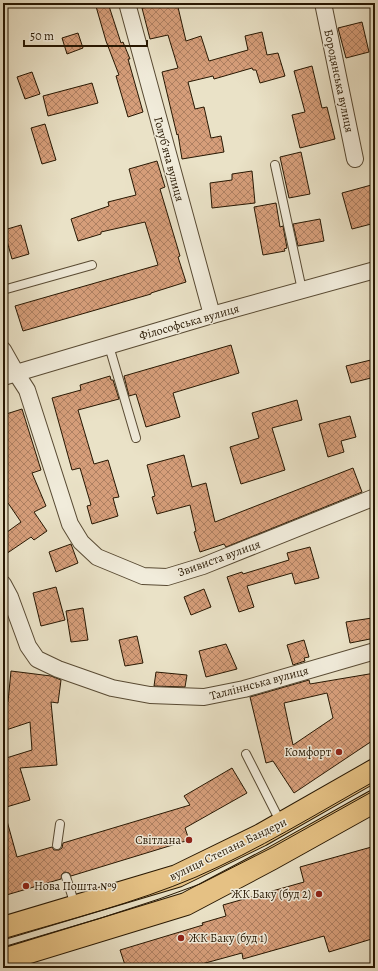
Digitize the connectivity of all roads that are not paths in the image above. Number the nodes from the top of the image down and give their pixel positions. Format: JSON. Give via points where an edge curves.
{"nodes":[{"id":1,"x":128,"y":3,"type":"edge"},
{"id":2,"x":323,"y":3,"type":"edge"},
{"id":3,"x":356,"y":159,"type":"dead end"},
{"id":4,"x":274,"y":165,"type":"dead end"},
{"id":5,"x":92,"y":265,"type":"dead end"},
{"id":6,"x":375,"y":270,"type":"edge"},
{"id":7,"x":3,"y":290,"type":"edge"},
{"id":8,"x":302,"y":290,"type":"junction"},
{"id":9,"x":212,"y":315,"type":"junction"},
{"id":10,"x":109,"y":346,"type":"junction"},
{"id":11,"x":3,"y":350,"type":"edge"},
{"id":12,"x":9,"y":375,"type":"edge"},
{"id":13,"x":136,"y":438,"type":"dead end"},
{"id":14,"x":375,"y":497,"type":"edge"},
{"id":15,"x":3,"y":584,"type":"edge"},
{"id":16,"x":375,"y":652,"type":"edge"},
{"id":17,"x":246,"y":754,"type":"dead end"},
{"id":18,"x":375,"y":770,"type":"edge"},
{"id":19,"x":375,"y":801,"type":"edge"},
{"id":20,"x":281,"y":823,"type":"junction"},
{"id":21,"x":60,"y":824,"type":"dead end"},
{"id":22,"x":57,"y":845,"type":"dead end"},
{"id":23,"x":66,"y":877,"type":"dead end"},
{"id":24,"x":75,"y":907,"type":"junction"},
{"id":25,"x":3,"y":927,"type":"edge"},
{"id":26,"x":3,"y":960,"type":"edge"}],
"edges":[{"from":1,"to":9,"type":"street","name":"Голубʼяча вулиця"},
{"from":2,"to":3,"type":"street","name":"Бородянська вулиця"},
{"from":4,"to":8,"type":"lane"},
{"from":5,"to":7,"type":"lane"},
{"from":6,"to":8,"type":"street","name":"Філософська вулиця"},
{"from":8,"to":9,"type":"street","name":"Філософська вулиця"},
{"from":9,"to":10,"type":"street","name":"Філософська вулиця"},
{"from":10,"to":12,"type":"street","name":"Філософська вулиця"},
{"from":10,"to":13,"type":"lane"},
{"from":11,"to":12,"type":"street","name":"Звивиста вулиця"},
{"from":12,"to":14,"type":"street","name":"Звивиста вулиця","via":[[27,390],[70,524],[81,542],[97,557],[143,576],[167,577],[203,566]]},
{"from":15,"to":16,"type":"street","name":"Талліннська вулиця","via":[[28,646],[37,659],[112,688],[150,695],[204,698]]},
{"from":17,"to":20,"type":"lane"},
{"from":18,"to":20,"type":"main road","name":"вулиця Степана Бандери"},
{"from":19,"to":26,"type":"main road","via":[[186,904]]},
{"from":20,"to":24,"type":"main road","name":"вулиця Степана Бандери","via":[[177,876]]},
{"from":21,"to":22,"type":"lane"},
{"from":23,"to":24,"type":"lane"},
{"from":24,"to":25,"type":"main road","name":"вулиця Степана Бандери"}]}
